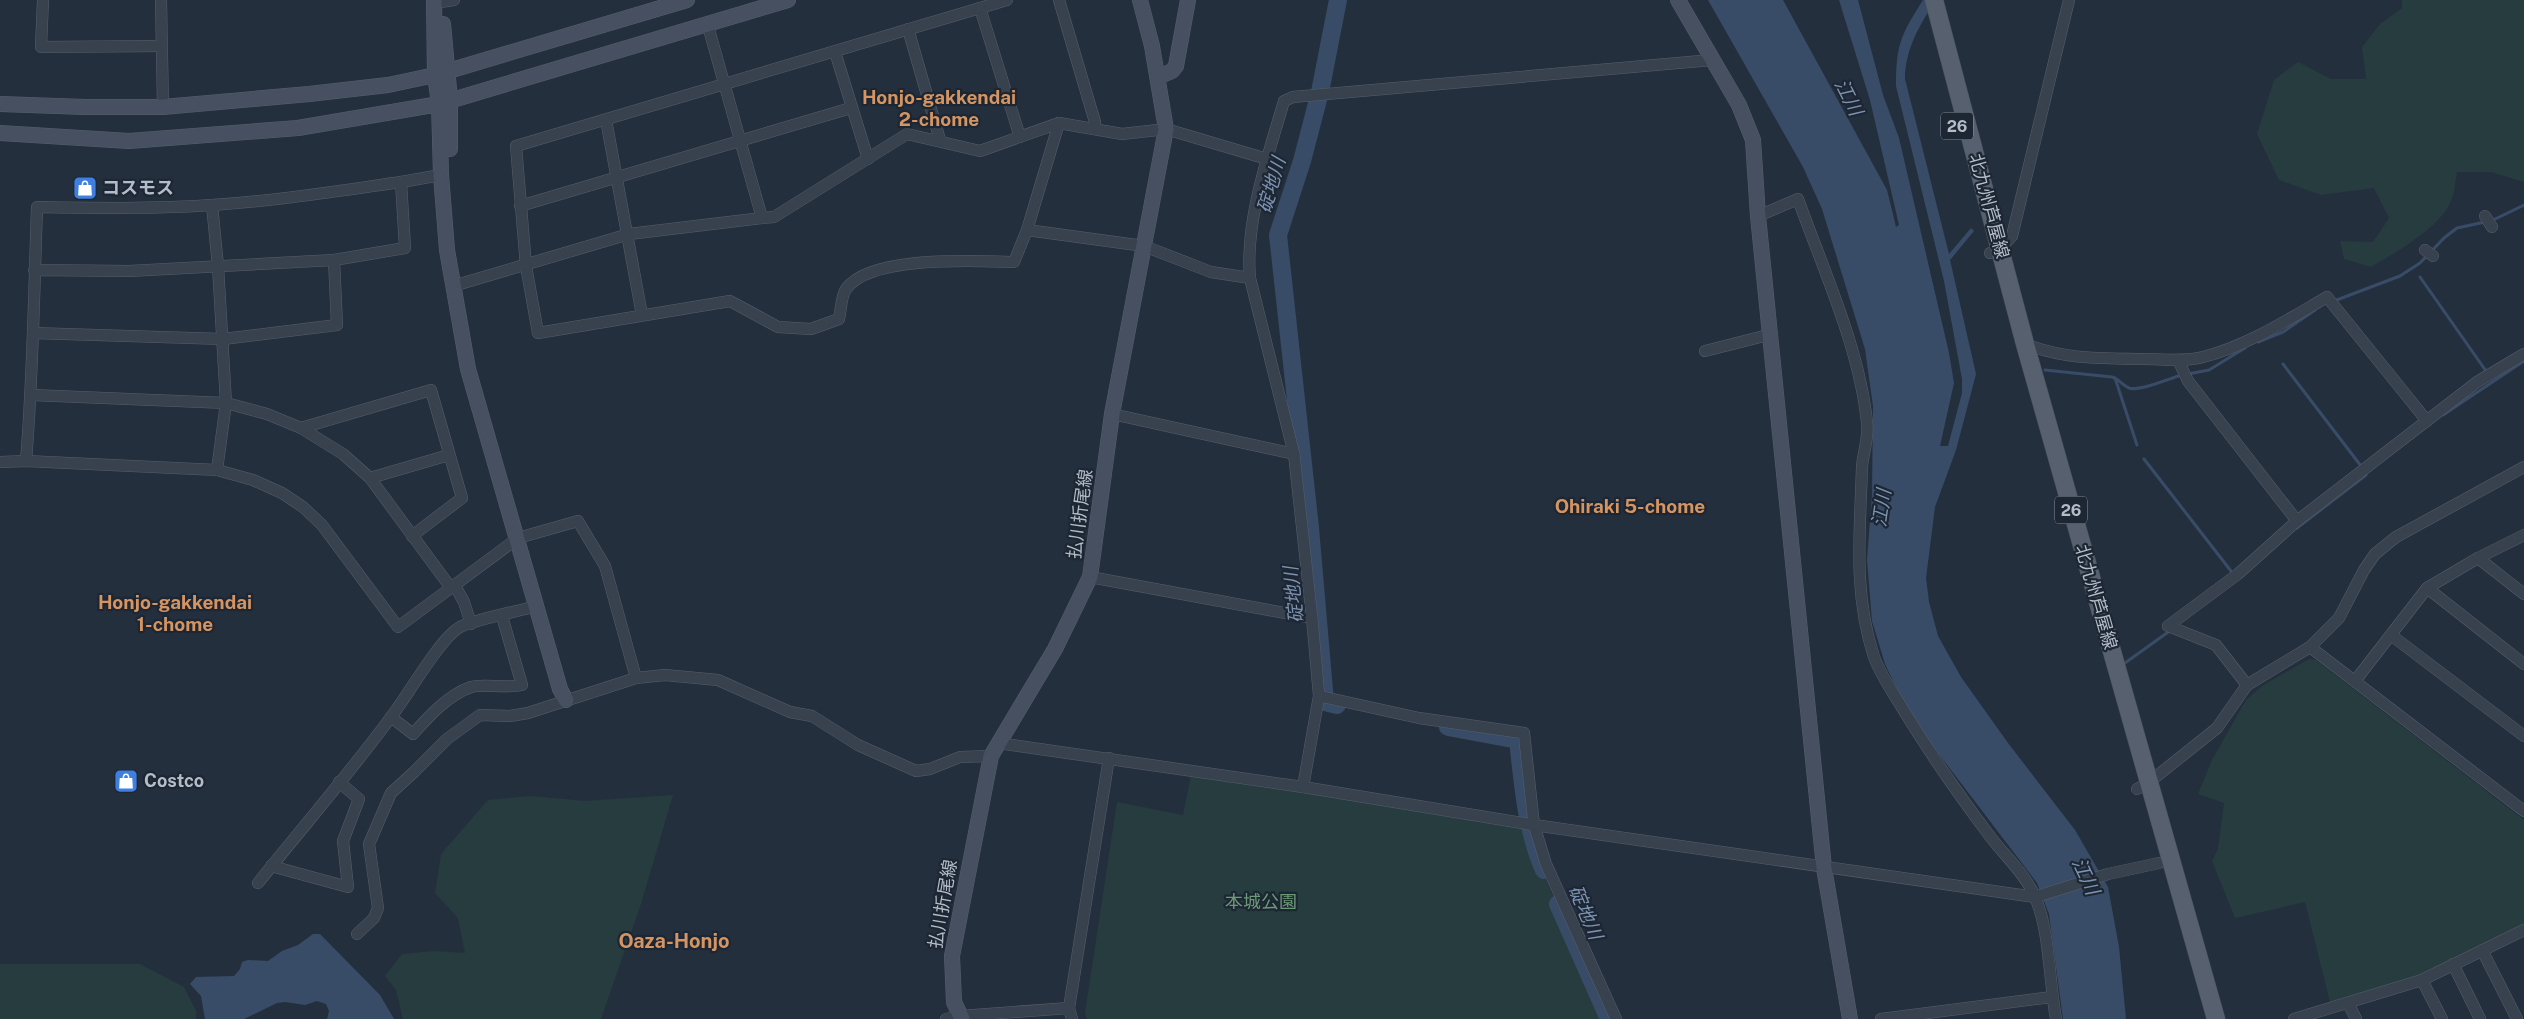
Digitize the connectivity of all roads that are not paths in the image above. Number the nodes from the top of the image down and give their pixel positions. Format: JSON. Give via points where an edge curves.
{"nodes":[{"id":1,"x":43,"y":0,"type":"edge"},
{"id":2,"x":162,"y":0,"type":"edge"},
{"id":3,"x":687,"y":0,"type":"edge"},
{"id":4,"x":788,"y":0,"type":"edge"},
{"id":5,"x":1007,"y":0,"type":"edge"},
{"id":6,"x":1059,"y":0,"type":"edge"},
{"id":7,"x":1140,"y":0,"type":"edge"},
{"id":8,"x":1188,"y":0,"type":"edge"},
{"id":9,"x":1678,"y":0,"type":"edge"},
{"id":10,"x":1922,"y":0,"type":"edge"},
{"id":11,"x":1934,"y":0,"type":"edge"},
{"id":12,"x":2069,"y":0,"type":"edge"},
{"id":13,"x":441,"y":1,"type":"edge"},
{"id":14,"x":980,"y":8,"type":"junction"},
{"id":15,"x":708,"y":26,"type":"junction"},
{"id":16,"x":908,"y":30,"type":"junction"},
{"id":17,"x":162,"y":46,"type":"junction"},
{"id":18,"x":835,"y":52,"type":"junction"},
{"id":19,"x":1712,"y":60,"type":"junction"},
{"id":20,"x":441,"y":73,"type":"junction"},
{"id":21,"x":1158,"y":77,"type":"junction"},
{"id":22,"x":726,"y":83,"type":"junction"},
{"id":23,"x":444,"y":102,"type":"junction"},
{"id":24,"x":0,"y":104,"type":"edge"},
{"id":25,"x":163,"y":107,"type":"junction"},
{"id":26,"x":851,"y":108,"type":"junction"},
{"id":27,"x":606,"y":120,"type":"junction"},
{"id":28,"x":1059,"y":122,"type":"junction"},
{"id":29,"x":1094,"y":129,"type":"junction"},
{"id":30,"x":1166,"y":129,"type":"junction"},
{"id":31,"x":0,"y":133,"type":"edge"},
{"id":32,"x":1020,"y":137,"type":"junction"},
{"id":33,"x":940,"y":140,"type":"junction"},
{"id":34,"x":741,"y":141,"type":"junction"},
{"id":35,"x":868,"y":159,"type":"junction"},
{"id":36,"x":1267,"y":159,"type":"junction"},
{"id":37,"x":441,"y":175,"type":"junction"},
{"id":38,"x":617,"y":178,"type":"junction"},
{"id":39,"x":401,"y":182,"type":"junction"},
{"id":40,"x":212,"y":205,"type":"junction"},
{"id":41,"x":520,"y":206,"type":"junction"},
{"id":42,"x":1758,"y":216,"type":"junction"},
{"id":43,"x":2485,"y":216,"type":"dead end"},
{"id":44,"x":762,"y":218,"type":"junction"},
{"id":45,"x":2492,"y":227,"type":"dead end"},
{"id":46,"x":1027,"y":230,"type":"junction"},
{"id":47,"x":629,"y":234,"type":"junction"},
{"id":48,"x":1144,"y":246,"type":"junction"},
{"id":49,"x":1995,"y":251,"type":"junction"},
{"id":50,"x":334,"y":260,"type":"junction"},
{"id":51,"x":218,"y":266,"type":"junction"},
{"id":52,"x":526,"y":266,"type":"junction"},
{"id":53,"x":34,"y":270,"type":"junction"},
{"id":54,"x":1250,"y":278,"type":"junction"},
{"id":55,"x":456,"y":286,"type":"junction"},
{"id":56,"x":642,"y":315,"type":"junction"},
{"id":57,"x":33,"y":332,"type":"junction"},
{"id":58,"x":1772,"y":334,"type":"junction"},
{"id":59,"x":223,"y":339,"type":"junction"},
{"id":60,"x":2025,"y":344,"type":"junction"},
{"id":61,"x":1705,"y":351,"type":"dead end"},
{"id":62,"x":2524,"y":354,"type":"edge"},
{"id":63,"x":2178,"y":360,"type":"junction"},
{"id":64,"x":31,"y":395,"type":"junction"},
{"id":65,"x":226,"y":403,"type":"junction"},
{"id":66,"x":1112,"y":414,"type":"junction"},
{"id":67,"x":2427,"y":421,"type":"junction"},
{"id":68,"x":301,"y":428,"type":"junction"},
{"id":69,"x":1294,"y":454,"type":"junction"},
{"id":70,"x":449,"y":455,"type":"junction"},
{"id":71,"x":26,"y":461,"type":"junction"},
{"id":72,"x":0,"y":462,"type":"edge"},
{"id":73,"x":2524,"y":467,"type":"edge"},
{"id":74,"x":217,"y":470,"type":"junction"},
{"id":75,"x":370,"y":478,"type":"junction"},
{"id":76,"x":2297,"y":521,"type":"junction"},
{"id":77,"x":412,"y":536,"type":"junction"},
{"id":78,"x":2524,"y":536,"type":"edge"},
{"id":79,"x":521,"y":537,"type":"junction"},
{"id":80,"x":2478,"y":558,"type":"junction"},
{"id":81,"x":1090,"y":577,"type":"junction"},
{"id":82,"x":453,"y":587,"type":"junction"},
{"id":83,"x":2427,"y":588,"type":"junction"},
{"id":84,"x":2524,"y":594,"type":"edge"},
{"id":85,"x":537,"y":606,"type":"junction"},
{"id":86,"x":502,"y":616,"type":"junction"},
{"id":87,"x":1312,"y":618,"type":"junction"},
{"id":88,"x":471,"y":624,"type":"junction"},
{"id":89,"x":2392,"y":635,"type":"junction"},
{"id":90,"x":2310,"y":647,"type":"junction"},
{"id":91,"x":2524,"y":664,"type":"edge"},
{"id":92,"x":636,"y":678,"type":"junction"},
{"id":93,"x":2355,"y":681,"type":"junction"},
{"id":94,"x":2247,"y":685,"type":"junction"},
{"id":95,"x":1319,"y":696,"type":"junction"},
{"id":96,"x":566,"y":700,"type":"junction"},
{"id":97,"x":391,"y":717,"type":"junction"},
{"id":98,"x":2524,"y":736,"type":"edge"},
{"id":99,"x":994,"y":750,"type":"junction"},
{"id":100,"x":1109,"y":758,"type":"junction"},
{"id":101,"x":339,"y":782,"type":"junction"},
{"id":102,"x":2142,"y":786,"type":"junction"},
{"id":103,"x":1303,"y":787,"type":"junction"},
{"id":104,"x":2524,"y":811,"type":"edge"},
{"id":105,"x":1534,"y":825,"type":"junction"},
{"id":106,"x":2159,"y":862,"type":"junction"},
{"id":107,"x":271,"y":866,"type":"junction"},
{"id":108,"x":1824,"y":868,"type":"junction"},
{"id":109,"x":258,"y":882,"type":"dead end"},
{"id":110,"x":2035,"y":897,"type":"junction"},
{"id":111,"x":2524,"y":930,"type":"edge"},
{"id":112,"x":357,"y":934,"type":"dead end"},
{"id":113,"x":2482,"y":950,"type":"junction"},
{"id":114,"x":2453,"y":964,"type":"junction"},
{"id":115,"x":2422,"y":980,"type":"junction"},
{"id":116,"x":2052,"y":997,"type":"junction"},
{"id":117,"x":2348,"y":1003,"type":"junction"},
{"id":118,"x":1071,"y":1014,"type":"edge"},
{"id":119,"x":956,"y":1018,"type":"edge"},
{"id":120,"x":1616,"y":1019,"type":"edge"},
{"id":121,"x":1850,"y":1019,"type":"edge"},
{"id":122,"x":1881,"y":1019,"type":"edge"},
{"id":123,"x":2056,"y":1019,"type":"edge"},
{"id":124,"x":2203,"y":1019,"type":"edge"},
{"id":125,"x":2216,"y":1019,"type":"edge"},
{"id":126,"x":2294,"y":1019,"type":"edge"},
{"id":127,"x":2356,"y":1019,"type":"edge"},
{"id":128,"x":2442,"y":1019,"type":"edge"},
{"id":129,"x":2480,"y":1019,"type":"edge"},
{"id":130,"x":2517,"y":1019,"type":"edge"}],
"edges":[{"from":1,"to":17,"type":"street","via":[[40,47]]},
{"from":2,"to":17,"type":"street"},
{"from":3,"to":20,"type":"street"},
{"from":4,"to":15,"type":"street"},
{"from":5,"to":14,"type":"street"},
{"from":6,"to":29,"type":"street","via":[[1095,122]]},
{"from":7,"to":21,"type":"street","name":"払川折尾線"},
{"from":8,"to":21,"type":"street","via":[[1176,66]]},
{"from":9,"to":19,"type":"street"},
{"from":10,"to":49,"type":"main road","name":"北九州芦屋線","number":"26"},
{"from":11,"to":49,"type":"main road","name":"北九州芦屋線","number":"26"},
{"from":12,"to":49,"type":"street","via":[[2012,236]]},
{"from":13,"to":20,"type":"street"},
{"from":14,"to":16,"type":"street"},
{"from":14,"to":32,"type":"street"},
{"from":15,"to":22,"type":"street"},
{"from":15,"to":23,"type":"street"},
{"from":16,"to":18,"type":"street"},
{"from":16,"to":33,"type":"street"},
{"from":17,"to":25,"type":"street"},
{"from":18,"to":22,"type":"street"},
{"from":18,"to":26,"type":"street"},
{"from":19,"to":36,"type":"street","via":[[1293,97],[1284,101]]},
{"from":19,"to":42,"type":"street","via":[[1739,105],[1753,140]]},
{"from":20,"to":23,"type":"street"},
{"from":20,"to":25,"type":"street","via":[[388,85]]},
{"from":21,"to":30,"type":"street","name":"払川折尾線"},
{"from":22,"to":27,"type":"street"},
{"from":22,"to":34,"type":"street"},
{"from":23,"to":31,"type":"street","via":[[298,128],[129,141]]},
{"from":23,"to":37,"type":"street"},
{"from":23,"to":55,"type":"street"},
{"from":24,"to":25,"type":"street"},
{"from":26,"to":34,"type":"street"},
{"from":26,"to":35,"type":"street"},
{"from":27,"to":38,"type":"street"},
{"from":27,"to":41,"type":"street","via":[[516,146]]},
{"from":28,"to":29,"type":"street"},
{"from":28,"to":32,"type":"street"},
{"from":28,"to":46,"type":"street"},
{"from":29,"to":30,"type":"street","via":[[1122,134]]},
{"from":30,"to":36,"type":"street"},
{"from":30,"to":48,"type":"street","name":"払川折尾線"},
{"from":32,"to":33,"type":"street","via":[[980,151]]},
{"from":33,"to":35,"type":"street","via":[[907,134]]},
{"from":34,"to":38,"type":"street"},
{"from":34,"to":44,"type":"street"},
{"from":35,"to":44,"type":"street","via":[[774,217]]},
{"from":36,"to":54,"type":"street","via":[[1249,244]]},
{"from":37,"to":39,"type":"street"},
{"from":37,"to":55,"type":"street"},
{"from":38,"to":41,"type":"street"},
{"from":38,"to":47,"type":"street"},
{"from":39,"to":40,"type":"street","via":[[308,196]]},
{"from":39,"to":50,"type":"street","via":[[404,248]]},
{"from":40,"to":51,"type":"street"},
{"from":40,"to":53,"type":"street","via":[[37,207]]},
{"from":41,"to":52,"type":"street"},
{"from":42,"to":58,"type":"street"},
{"from":42,"to":110,"type":"street","via":[[1798,199],[1861,380],[1868,426],[1863,453],[1858,570],[1861,604],[1875,658],[1930,753],[1993,840],[2022,874]]},
{"from":43,"to":45,"type":"street"},
{"from":44,"to":47,"type":"street"},
{"from":46,"to":48,"type":"street"},
{"from":46,"to":56,"type":"street","via":[[1014,262],[929,261],[863,274],[845,290],[839,319],[811,330],[778,327],[730,301]]},
{"from":47,"to":52,"type":"street"},
{"from":47,"to":56,"type":"street"},
{"from":48,"to":54,"type":"street","via":[[1211,272]]},
{"from":48,"to":66,"type":"street","name":"払川折尾線"},
{"from":49,"to":60,"type":"main road","name":"北九州芦屋線","number":"26"},
{"from":49,"to":102,"type":"main road","name":"北九州芦屋線","number":"26"},
{"from":50,"to":51,"type":"street"},
{"from":50,"to":59,"type":"street","via":[[337,325]]},
{"from":51,"to":53,"type":"street","via":[[129,271]]},
{"from":51,"to":59,"type":"street"},
{"from":52,"to":55,"type":"street"},
{"from":52,"to":56,"type":"street","via":[[538,333]]},
{"from":53,"to":57,"type":"street"},
{"from":54,"to":69,"type":"street"},
{"from":55,"to":79,"type":"street","via":[[468,369]]},
{"from":57,"to":59,"type":"street"},
{"from":57,"to":64,"type":"street"},
{"from":58,"to":61,"type":"street"},
{"from":58,"to":108,"type":"street"},
{"from":59,"to":65,"type":"street"},
{"from":60,"to":63,"type":"street","via":[[2077,358]]},
{"from":60,"to":102,"type":"main road","name":"北九州芦屋線","number":"26"},
{"from":62,"to":67,"type":"street","via":[[2477,382]]},
{"from":63,"to":67,"type":"street","via":[[2202,357],[2267,332],[2326,297]]},
{"from":63,"to":76,"type":"street","via":[[2188,381]]},
{"from":64,"to":65,"type":"street"},
{"from":64,"to":71,"type":"street"},
{"from":65,"to":68,"type":"street","via":[[268,414]]},
{"from":65,"to":74,"type":"street"},
{"from":66,"to":69,"type":"street"},
{"from":66,"to":81,"type":"street","name":"払川折尾線"},
{"from":67,"to":76,"type":"street"},
{"from":68,"to":70,"type":"street","via":[[431,390]]},
{"from":68,"to":75,"type":"street","via":[[343,454]]},
{"from":69,"to":87,"type":"street"},
{"from":70,"to":75,"type":"street"},
{"from":70,"to":77,"type":"street","via":[[462,498]]},
{"from":71,"to":72,"type":"street"},
{"from":71,"to":74,"type":"street"},
{"from":73,"to":90,"type":"street","via":[[2396,537],[2375,554],[2339,618]]},
{"from":74,"to":82,"type":"street","via":[[253,480],[303,507],[322,524],[398,627]]},
{"from":75,"to":77,"type":"street"},
{"from":76,"to":94,"type":"street","via":[[2238,574],[2168,626],[2216,645]]},
{"from":77,"to":82,"type":"street"},
{"from":78,"to":80,"type":"street"},
{"from":79,"to":82,"type":"street"},
{"from":79,"to":85,"type":"street"},
{"from":79,"to":92,"type":"street","via":[[578,521],[605,566]]},
{"from":79,"to":96,"type":"street","via":[[567,687]]},
{"from":80,"to":83,"type":"street"},
{"from":80,"to":84,"type":"street"},
{"from":81,"to":87,"type":"street"},
{"from":81,"to":99,"type":"street","name":"払川折尾線","via":[[1054,649]]},
{"from":82,"to":88,"type":"street","via":[[464,602]]},
{"from":83,"to":89,"type":"street"},
{"from":83,"to":91,"type":"street"},
{"from":85,"to":86,"type":"street"},
{"from":85,"to":96,"type":"street"},
{"from":86,"to":88,"type":"street"},
{"from":86,"to":97,"type":"street","via":[[522,685],[510,688],[472,687],[437,708],[413,734]]},
{"from":87,"to":95,"type":"street"},
{"from":88,"to":97,"type":"street","via":[[452,634]]},
{"from":89,"to":93,"type":"street"},
{"from":89,"to":98,"type":"street"},
{"from":90,"to":93,"type":"street"},
{"from":90,"to":94,"type":"street"},
{"from":92,"to":96,"type":"street"},
{"from":92,"to":99,"type":"street","via":[[665,675],[718,680],[790,712],[812,716],[858,745],[916,771]]},
{"from":93,"to":104,"type":"street"},
{"from":94,"to":102,"type":"street","via":[[2217,728]]},
{"from":95,"to":103,"type":"street"},
{"from":95,"to":105,"type":"street","via":[[1419,718],[1524,733]]},
{"from":96,"to":112,"type":"street","via":[[528,714],[480,715],[447,739],[391,793],[368,844],[378,908],[374,918]]},
{"from":97,"to":101,"type":"street"},
{"from":99,"to":100,"type":"street"},
{"from":99,"to":119,"type":"street","name":"払川折尾線","via":[[952,956]]},
{"from":100,"to":103,"type":"street"},
{"from":100,"to":118,"type":"street"},
{"from":101,"to":107,"type":"street"},
{"from":101,"to":107,"type":"street","via":[[359,799],[342,841],[348,886]]},
{"from":102,"to":106,"type":"main road","name":"北九州芦屋線","number":"26"},
{"from":102,"to":125,"type":"main road","name":"北九州芦屋線","number":"26"},
{"from":103,"to":105,"type":"street"},
{"from":105,"to":108,"type":"street"},
{"from":105,"to":120,"type":"street","via":[[1546,864]]},
{"from":106,"to":110,"type":"street"},
{"from":106,"to":124,"type":"main road","name":"北九州芦屋線","number":"26"},
{"from":107,"to":109,"type":"street"},
{"from":108,"to":110,"type":"street"},
{"from":108,"to":121,"type":"street"},
{"from":110,"to":116,"type":"street","via":[[2046,944]]},
{"from":111,"to":113,"type":"street"},
{"from":113,"to":114,"type":"street"},
{"from":113,"to":130,"type":"street"},
{"from":114,"to":115,"type":"street"},
{"from":114,"to":129,"type":"street"},
{"from":115,"to":117,"type":"street"},
{"from":115,"to":128,"type":"street"},
{"from":116,"to":122,"type":"street"},
{"from":116,"to":123,"type":"street"},
{"from":117,"to":126,"type":"street"},
{"from":117,"to":127,"type":"street"},
{"from":118,"to":119,"type":"street"}]}
